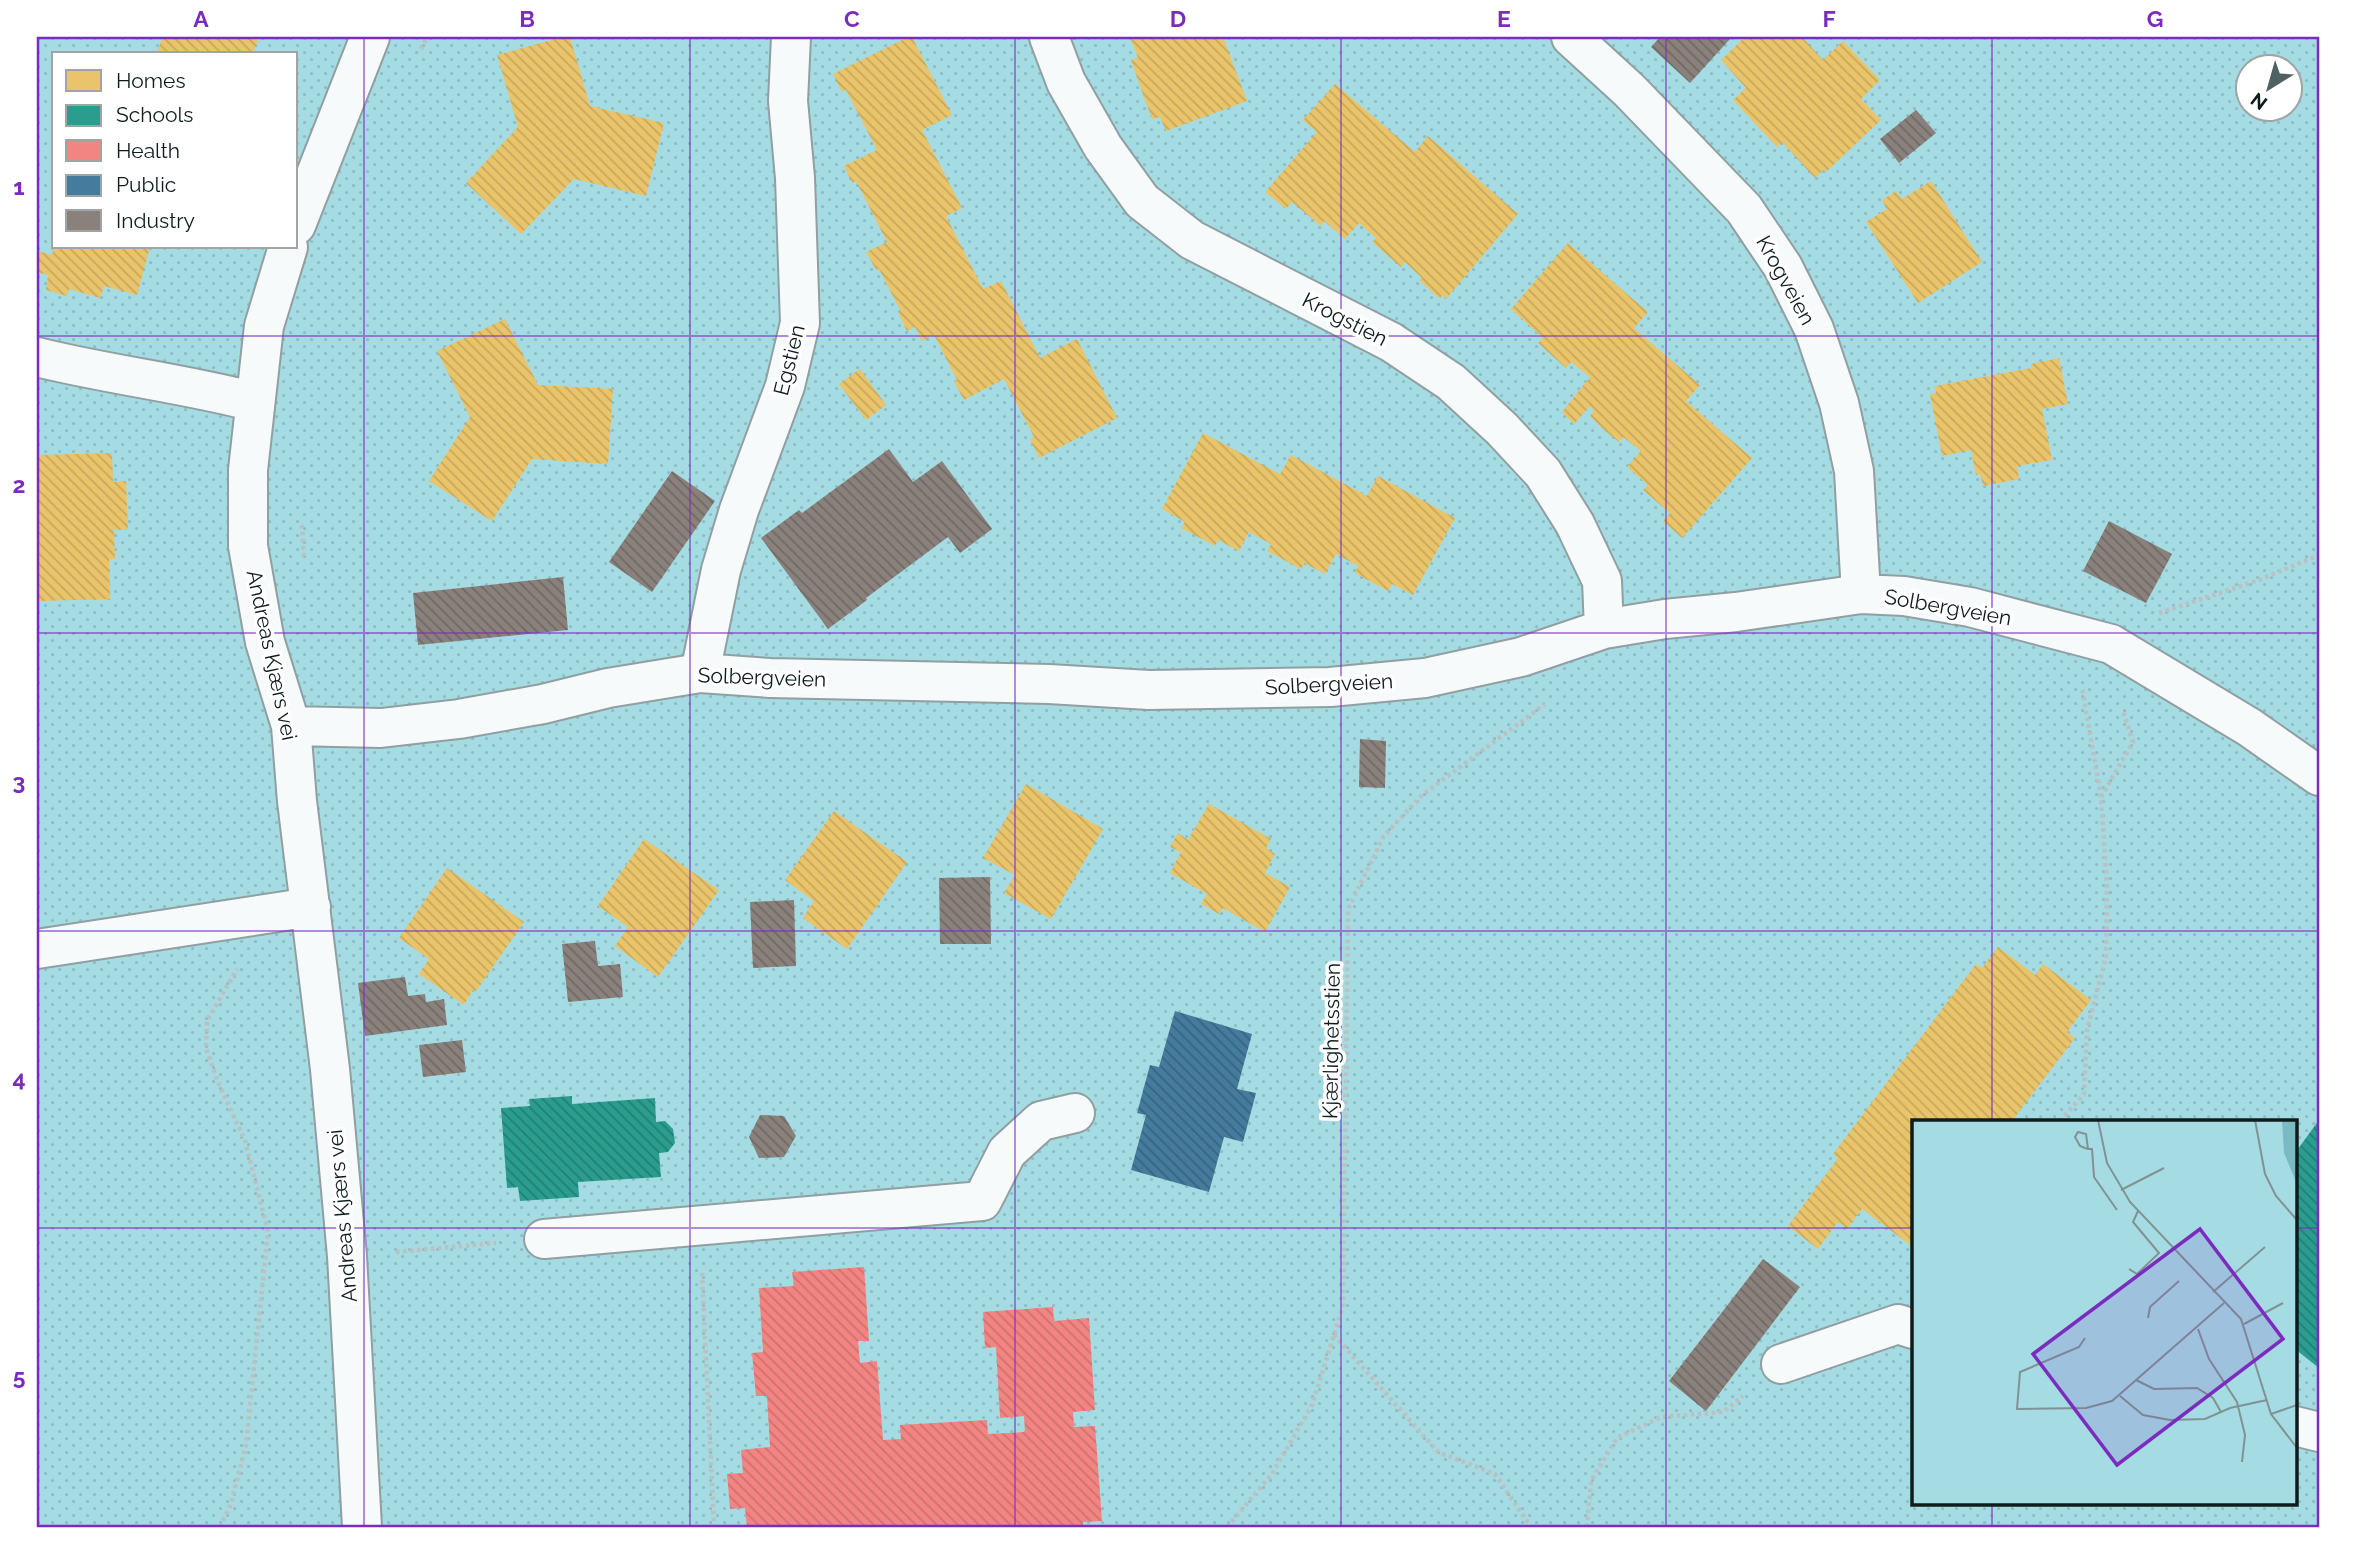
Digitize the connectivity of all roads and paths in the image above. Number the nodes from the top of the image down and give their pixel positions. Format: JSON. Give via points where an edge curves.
{"nodes":[{"id":1,"x":370,"y":37,"type":"edge"},
{"id":2,"x":426,"y":37,"type":"edge"},
{"id":3,"x":791,"y":37,"type":"edge"},
{"id":4,"x":1049,"y":37,"type":"edge"},
{"id":5,"x":1571,"y":37,"type":"edge"},
{"id":6,"x":417,"y":59,"type":"dead end"},
{"id":7,"x":298,"y":220,"type":"edge"},
{"id":8,"x":288,"y":248,"type":"edge"},
{"id":9,"x":37,"y":357,"type":"edge"},
{"id":10,"x":255,"y":402,"type":"junction"},
{"id":11,"x":302,"y":522,"type":"dead end"},
{"id":12,"x":2319,"y":555,"type":"edge"},
{"id":13,"x":305,"y":562,"type":"dead end"},
{"id":14,"x":1861,"y":594,"type":"junction"},
{"id":15,"x":1604,"y":629,"type":"junction"},
{"id":16,"x":2111,"y":644,"type":"junction"},
{"id":17,"x":700,"y":673,"type":"junction"},
{"id":18,"x":2081,"y":682,"type":"dead end"},
{"id":19,"x":1550,"y":701,"type":"dead end"},
{"id":20,"x":2121,"y":705,"type":"dead end"},
{"id":21,"x":291,"y":726,"type":"junction"},
{"id":22,"x":2319,"y":776,"type":"edge"},
{"id":23,"x":2101,"y":797,"type":"junction"},
{"id":24,"x":311,"y":906,"type":"junction"},
{"id":25,"x":268,"y":913,"type":"junction"},
{"id":26,"x":37,"y":949,"type":"edge"},
{"id":27,"x":1075,"y":1113,"type":"dead end"},
{"id":28,"x":2061,"y":1120,"type":"edge"},
{"id":29,"x":699,"y":1227,"type":"junction"},
{"id":30,"x":544,"y":1239,"type":"joint"},
{"id":31,"x":347,"y":1256,"type":"junction"},
{"id":32,"x":1912,"y":1329,"type":"edge"},
{"id":33,"x":1334,"y":1335,"type":"junction"},
{"id":34,"x":1781,"y":1364,"type":"joint"},
{"id":35,"x":2296,"y":1426,"type":"edge"},
{"id":36,"x":2319,"y":1432,"type":"edge"},
{"id":37,"x":220,"y":1527,"type":"edge"},
{"id":38,"x":362,"y":1527,"type":"edge"},
{"id":39,"x":715,"y":1527,"type":"edge"},
{"id":40,"x":1227,"y":1527,"type":"edge"},
{"id":41,"x":1531,"y":1527,"type":"edge"},
{"id":42,"x":1587,"y":1527,"type":"edge"}],
"edges":[{"from":1,"to":7,"type":"street"},
{"from":2,"to":6,"type":"path"},
{"from":3,"to":17,"type":"street","name":"Egstien","via":[[788,101],[800,323],[785,386],[721,570]]},
{"from":4,"to":15,"type":"street","name":"Krogstien","via":[[1066,82],[1103,147],[1142,201],[1192,240],[1391,342],[1451,382],[1502,429],[1543,473],[1575,524],[1602,581]]},
{"from":5,"to":14,"type":"street","name":"Krogveien","via":[[1744,209],[1783,267],[1814,329],[1839,402],[1854,471]]},
{"from":8,"to":10,"type":"street","name":"Andreas Kjærs vei","via":[[264,326]]},
{"from":9,"to":10,"type":"street"},
{"from":10,"to":21,"type":"street","name":"Andreas Kjærs vei","via":[[248,470],[248,547],[265,642]]},
{"from":11,"to":13,"type":"path"},
{"from":12,"to":16,"type":"path","via":[[2137,620]]},
{"from":14,"to":15,"type":"street","name":"Solbergveien"},
{"from":14,"to":16,"type":"street","name":"Solbergveien","via":[[1970,607]]},
{"from":15,"to":17,"type":"street","name":"Solbergveien","via":[[1521,657],[1425,678],[1330,687],[1149,690]]},
{"from":16,"to":22,"type":"street","name":"Solbergveien","via":[[2238,720]]},
{"from":17,"to":21,"type":"street","name":"Solbergveien","via":[[459,719],[381,727]]},
{"from":18,"to":23,"type":"path"},
{"from":19,"to":33,"type":"path","name":"Kjærlighetsstien","via":[[1421,796],[1384,836],[1348,909],[1343,1306]]},
{"from":20,"to":23,"type":"path","via":[[2133,742]]},
{"from":21,"to":24,"type":"street","name":"Andreas Kjærs vei"},
{"from":23,"to":28,"type":"path","via":[[2106,957],[2087,1030],[2084,1094]]},
{"from":24,"to":25,"type":"street"},
{"from":24,"to":31,"type":"street","name":"Andreas Kjærs vei"},
{"from":25,"to":26,"type":"street"},
{"from":25,"to":37,"type":"path","via":[[207,1021],[206,1048],[245,1141],[268,1231],[246,1445],[231,1504]]},
{"from":27,"to":29,"type":"street","via":[[1041,1122],[1007,1152],[982,1201]]},
{"from":29,"to":30,"type":"street"},
{"from":29,"to":39,"type":"path"},
{"from":30,"to":31,"type":"path"},
{"from":31,"to":38,"type":"street","name":"Andreas Kjærs vei"},
{"from":32,"to":34,"type":"street","via":[[1898,1324]]},
{"from":33,"to":40,"type":"path","name":"Kjærlighetsstien","via":[[1312,1405],[1272,1474]]},
{"from":33,"to":41,"type":"path","via":[[1438,1452],[1495,1474]]},
{"from":34,"to":42,"type":"path","via":[[1723,1412],[1661,1417],[1617,1438],[1591,1480]]},
{"from":35,"to":36,"type":"street"}]}
